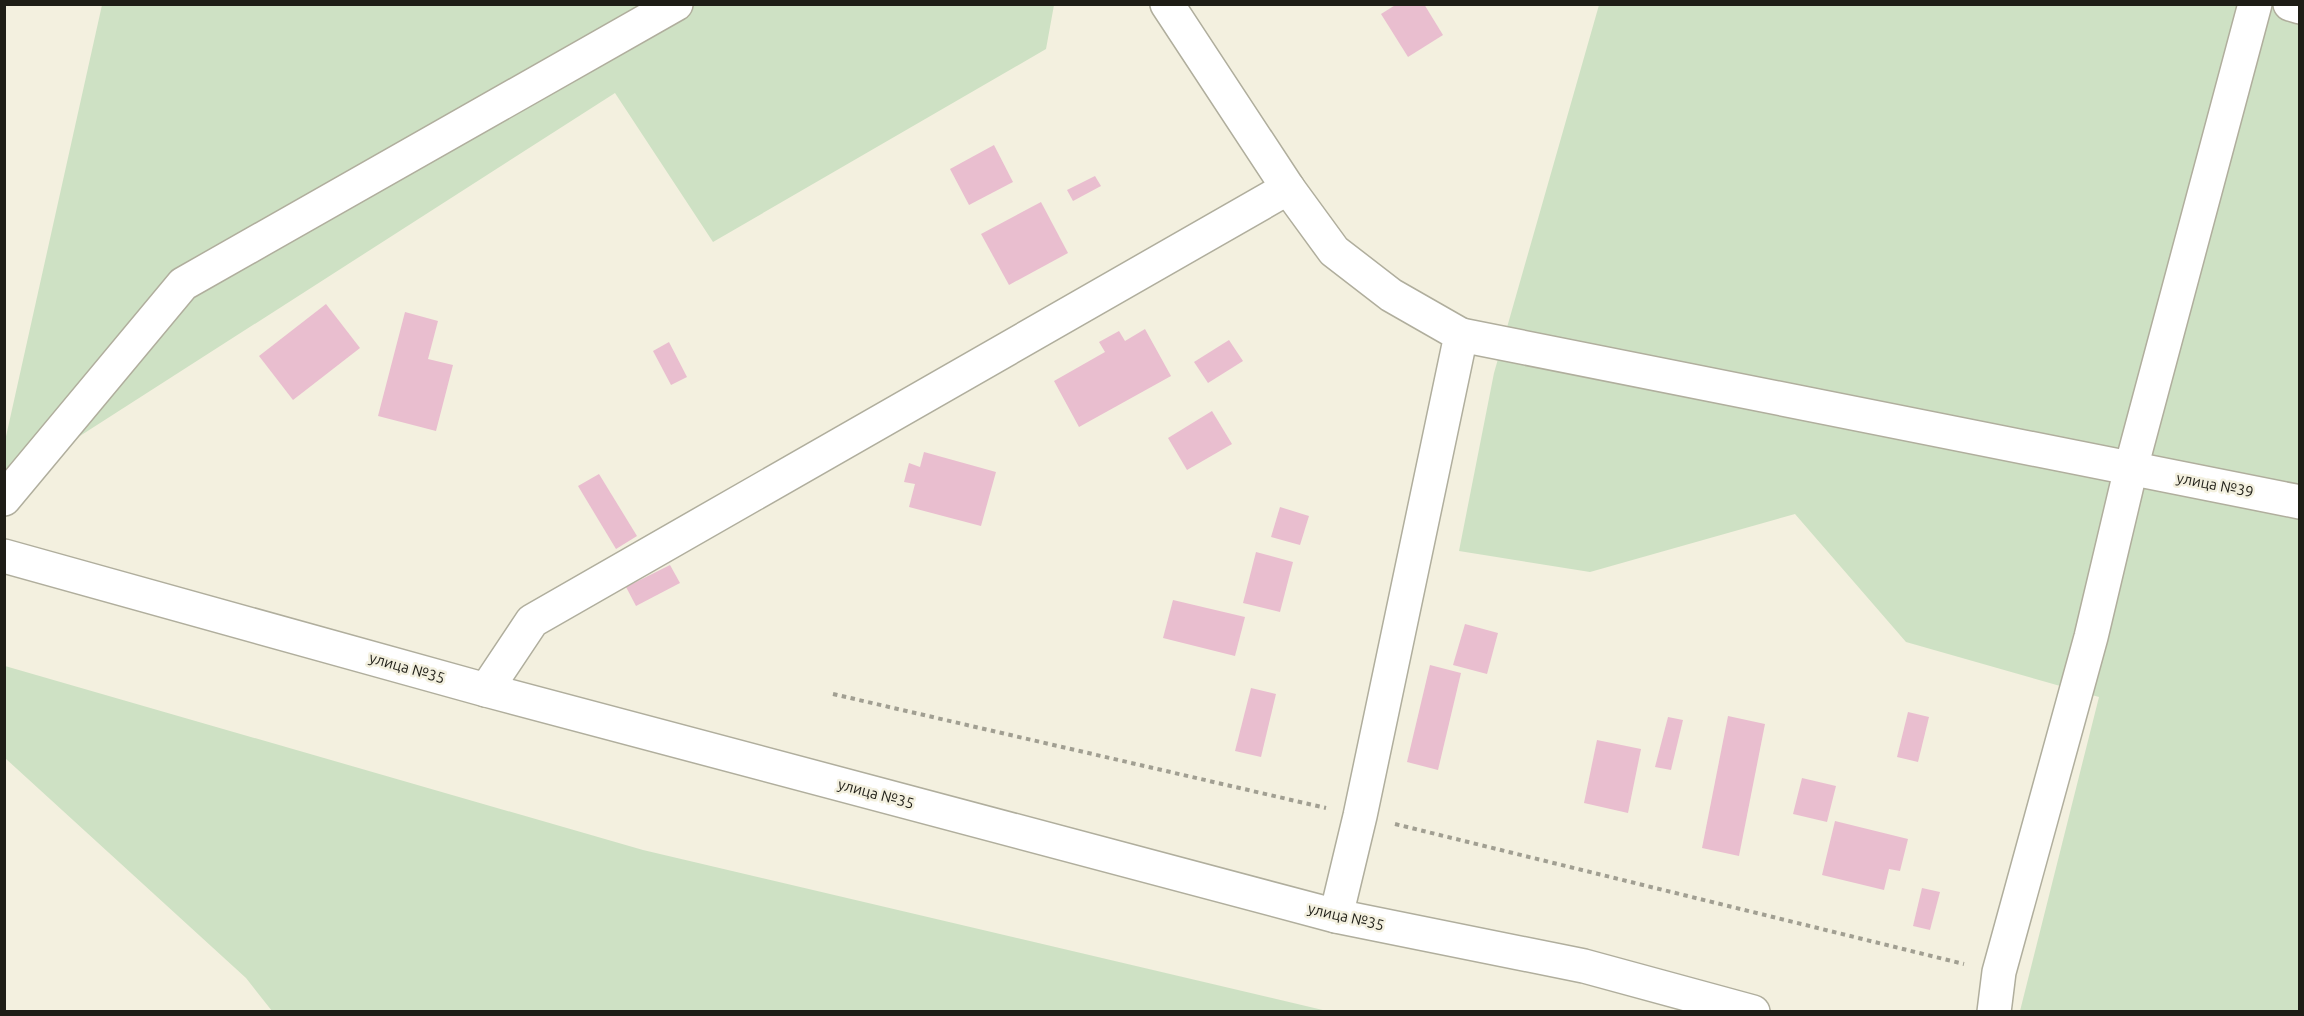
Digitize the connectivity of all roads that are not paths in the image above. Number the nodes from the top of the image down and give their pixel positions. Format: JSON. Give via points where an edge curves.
{"nodes":[{"id":1,"x":676,"y":4,"type":"edge"},
{"id":2,"x":1167,"y":4,"type":"edge"},
{"id":3,"x":2254,"y":4,"type":"edge"},
{"id":4,"x":2290,"y":4,"type":"edge"},
{"id":5,"x":2300,"y":7,"type":"edge"},
{"id":6,"x":1288,"y":188,"type":"junction"},
{"id":7,"x":1461,"y":335,"type":"junction"},
{"id":8,"x":2131,"y":468,"type":"junction"},
{"id":9,"x":4,"y":499,"type":"edge"},
{"id":10,"x":2300,"y":502,"type":"edge"},
{"id":11,"x":4,"y":556,"type":"edge"},
{"id":12,"x":486,"y":690,"type":"junction"},
{"id":13,"x":1336,"y":916,"type":"junction"},
{"id":14,"x":1753,"y":1011,"type":"edge"},
{"id":15,"x":1994,"y":1011,"type":"edge"}],
"edges":[{"from":1,"to":9,"type":"street","via":[[183,284]]},
{"from":2,"to":6,"type":"street","name":"улица №39"},
{"from":3,"to":8,"type":"street"},
{"from":4,"to":5,"type":"street"},
{"from":6,"to":7,"type":"street","name":"улица №39","via":[[1334,251],[1391,294]]},
{"from":6,"to":12,"type":"street","via":[[532,621]]},
{"from":7,"to":8,"type":"street","name":"улица №39"},
{"from":7,"to":13,"type":"street"},
{"from":8,"to":10,"type":"street","name":"улица №39"},
{"from":8,"to":15,"type":"street","via":[[2091,637],[1999,972]]},
{"from":11,"to":12,"type":"street","name":"улица №35"},
{"from":12,"to":13,"type":"street","name":"улица №35"},
{"from":13,"to":14,"type":"street","name":"улица №35","via":[[1584,966]]}]}
